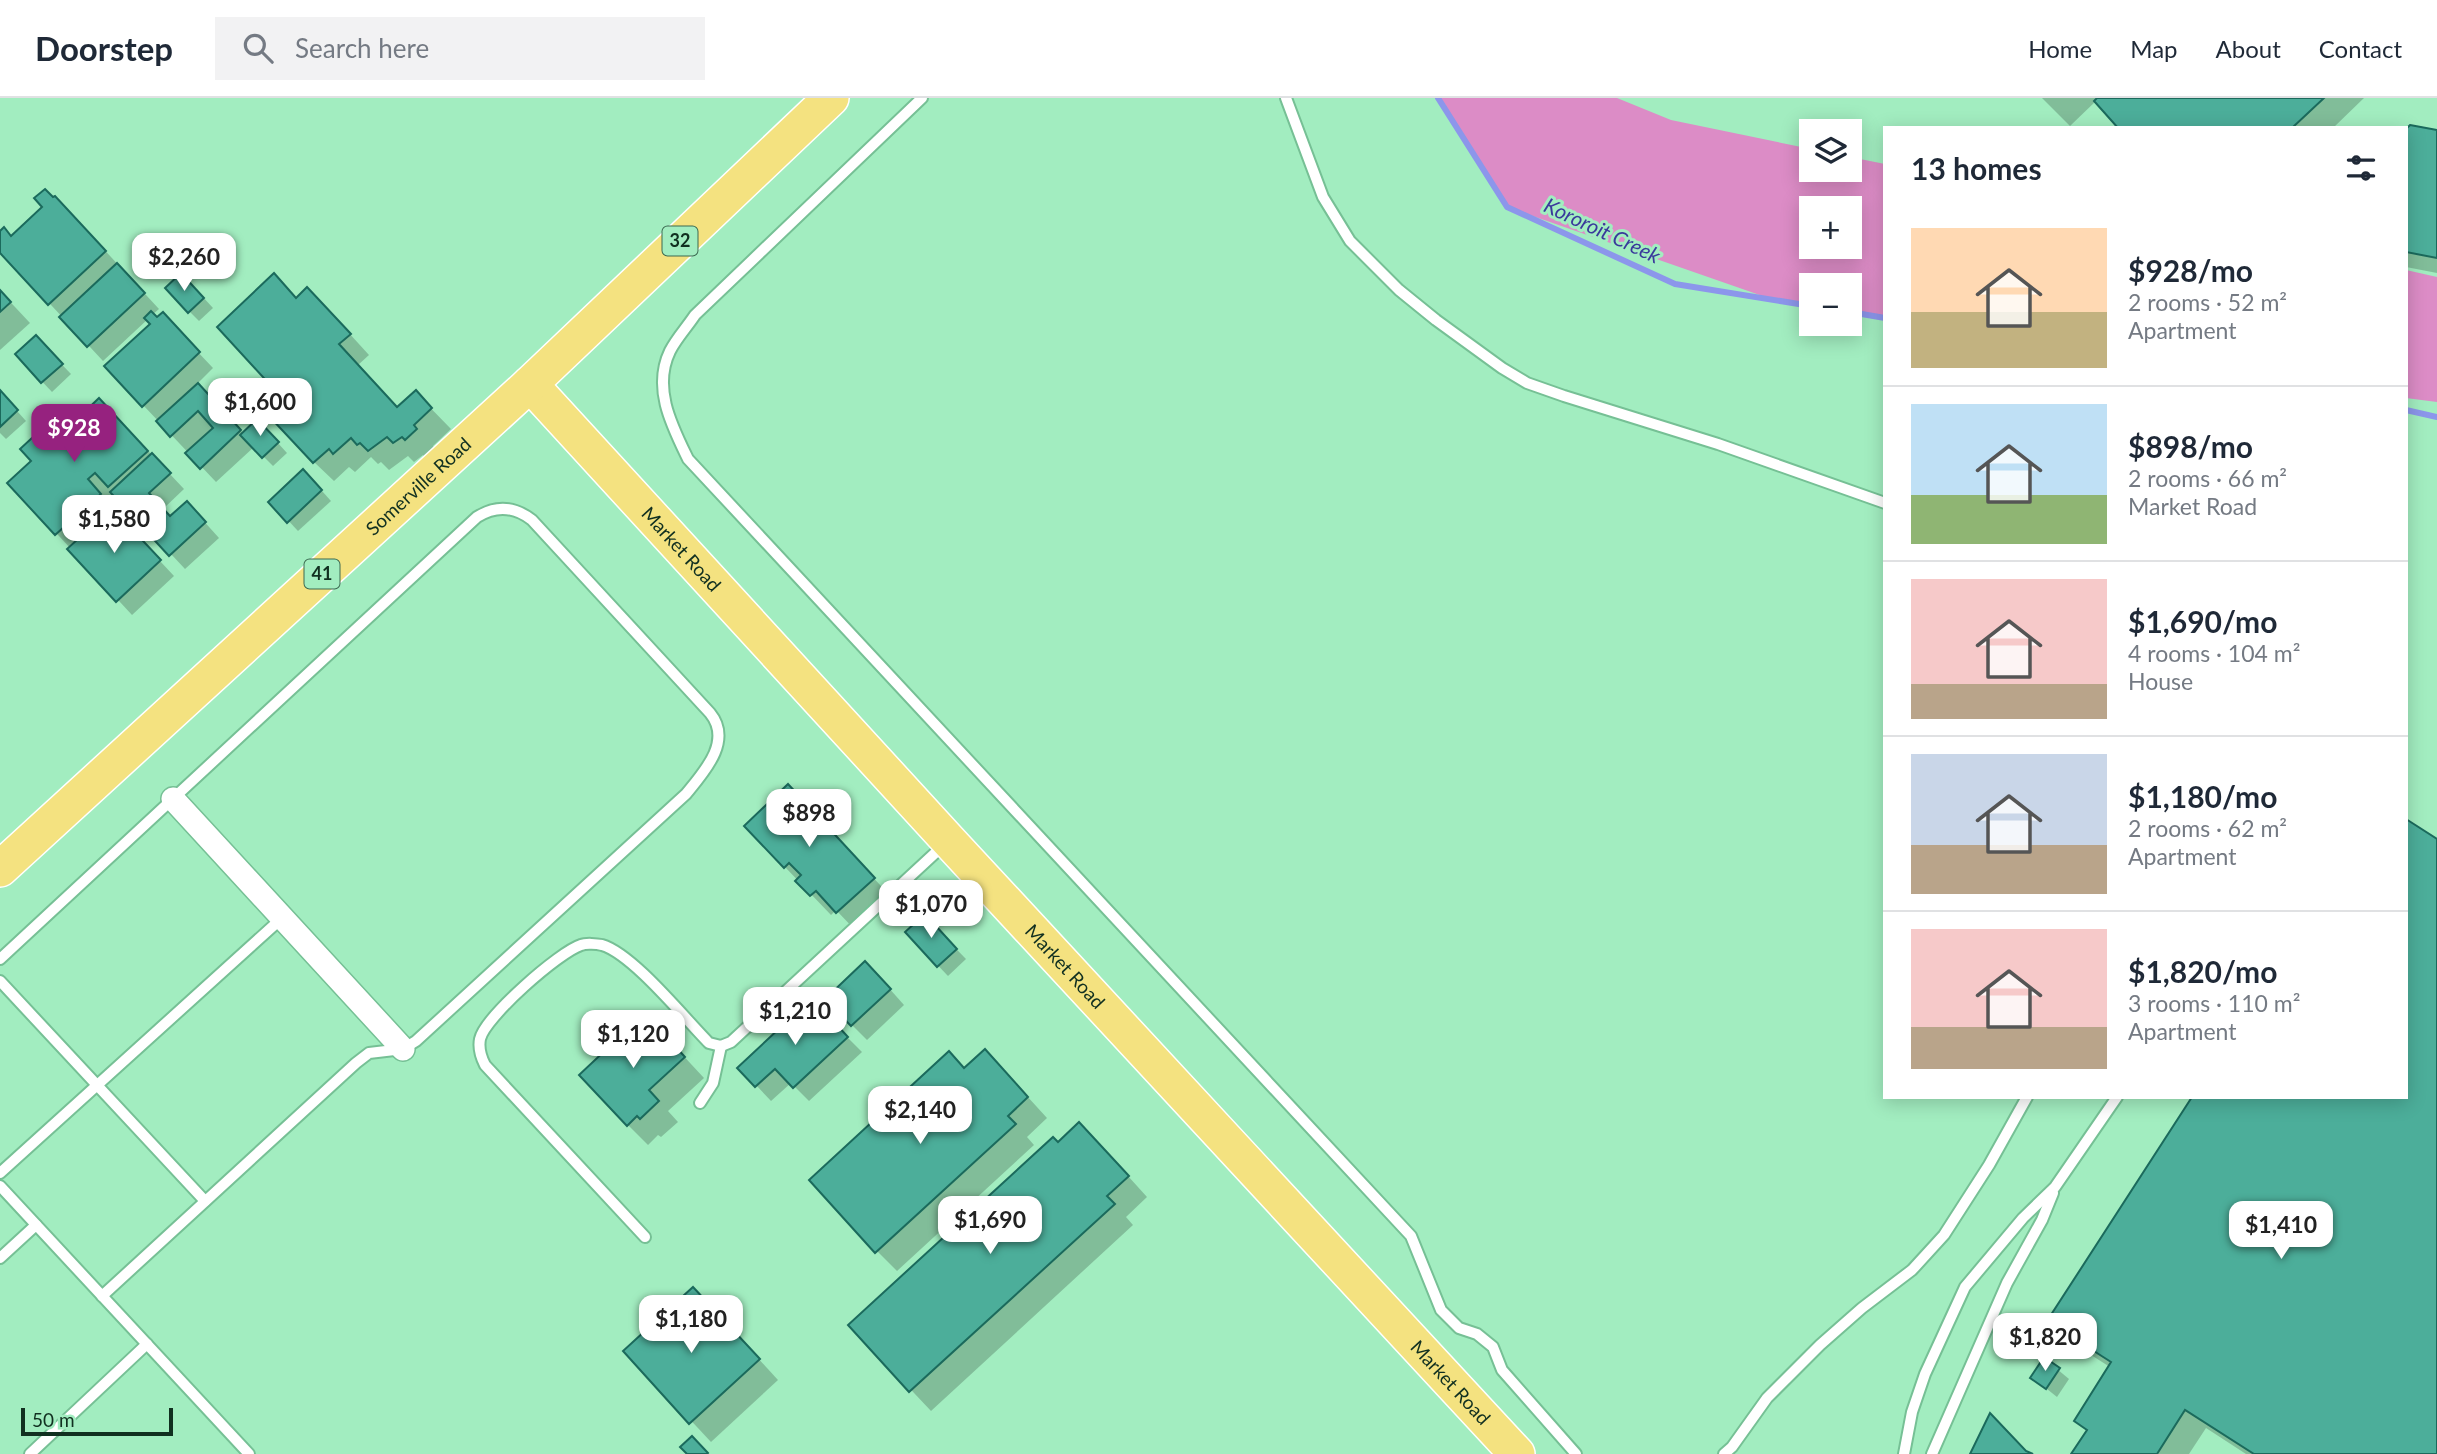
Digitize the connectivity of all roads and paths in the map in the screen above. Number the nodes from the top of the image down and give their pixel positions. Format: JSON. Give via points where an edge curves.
{"nodes":[{"id":1,"x":831,"y":98,"type":"edge"},
{"id":2,"x":922,"y":98,"type":"edge"},
{"id":3,"x":1286,"y":98,"type":"edge"},
{"id":4,"x":530,"y":384,"type":"junction"},
{"id":5,"x":1883,"y":502,"type":"edge"},
{"id":6,"x":173,"y":799,"type":"junction"},
{"id":7,"x":948,"y":841,"type":"junction"},
{"id":8,"x":0,"y":869,"type":"edge"},
{"id":9,"x":282,"y":918,"type":"junction"},
{"id":10,"x":0,"y":959,"type":"edge"},
{"id":11,"x":0,"y":981,"type":"edge"},
{"id":12,"x":721,"y":1046,"type":"junction"},
{"id":13,"x":402,"y":1049,"type":"junction"},
{"id":14,"x":97,"y":1085,"type":"junction"},
{"id":15,"x":2026,"y":1099,"type":"edge"},
{"id":16,"x":2116,"y":1099,"type":"edge"},
{"id":17,"x":700,"y":1103,"type":"dead end"},
{"id":18,"x":0,"y":1173,"type":"edge"},
{"id":19,"x":0,"y":1185,"type":"edge"},
{"id":20,"x":2055,"y":1187,"type":"junction"},
{"id":21,"x":205,"y":1201,"type":"junction"},
{"id":22,"x":36,"y":1224,"type":"junction"},
{"id":23,"x":645,"y":1237,"type":"dead end"},
{"id":24,"x":0,"y":1258,"type":"edge"},
{"id":25,"x":102,"y":1296,"type":"junction"},
{"id":26,"x":147,"y":1344,"type":"junction"},
{"id":27,"x":30,"y":1454,"type":"edge"},
{"id":28,"x":249,"y":1454,"type":"edge"},
{"id":29,"x":1517,"y":1454,"type":"edge"},
{"id":30,"x":1576,"y":1454,"type":"edge"},
{"id":31,"x":1724,"y":1454,"type":"edge"},
{"id":32,"x":1904,"y":1454,"type":"edge"},
{"id":33,"x":1932,"y":1454,"type":"edge"}],
"edges":[{"from":1,"to":4,"type":"main road","name":"Somerville Road","number":"32"},
{"from":2,"to":30,"type":"lane","via":[[695,315],[670,352],[662,378],[668,416],[688,460],[1411,1236],[1441,1310],[1459,1328],[1493,1347],[1502,1370]]},
{"from":3,"to":5,"type":"lane","via":[[1323,197],[1350,241],[1399,290],[1480,353],[1527,383]]},
{"from":4,"to":7,"type":"main road","name":"Market Road"},
{"from":4,"to":8,"type":"main road","name":"Somerville Road","number":"41"},
{"from":6,"to":9,"type":"street"},
{"from":6,"to":10,"type":"lane"},
{"from":6,"to":13,"type":"lane","via":[[490,509],[514,509],[532,520],[654,652],[716,720],[718,746],[708,767],[686,794]]},
{"from":7,"to":12,"type":"lane","via":[[746,1030]]},
{"from":7,"to":29,"type":"main road","name":"Market Road"},
{"from":9,"to":13,"type":"street"},
{"from":9,"to":14,"type":"lane"},
{"from":11,"to":14,"type":"lane"},
{"from":12,"to":17,"type":"lane","via":[[713,1083]]},
{"from":12,"to":23,"type":"lane","via":[[709,1043],[626,959],[603,946],[583,944],[556,959],[495,1015],[480,1038],[485,1065]]},
{"from":13,"to":21,"type":"lane","via":[[369,1053],[356,1063]]},
{"from":14,"to":18,"type":"lane"},
{"from":14,"to":21,"type":"lane"},
{"from":15,"to":31,"type":"lane","via":[[1944,1235],[1912,1270],[1820,1345],[1767,1398]]},
{"from":16,"to":20,"type":"lane"},
{"from":19,"to":22,"type":"lane"},
{"from":20,"to":32,"type":"lane","via":[[1965,1287],[1925,1374]]},
{"from":20,"to":33,"type":"lane"},
{"from":21,"to":25,"type":"lane"},
{"from":22,"to":24,"type":"lane"},
{"from":22,"to":25,"type":"lane"},
{"from":25,"to":26,"type":"lane"},
{"from":26,"to":27,"type":"lane"},
{"from":26,"to":28,"type":"lane"}]}
